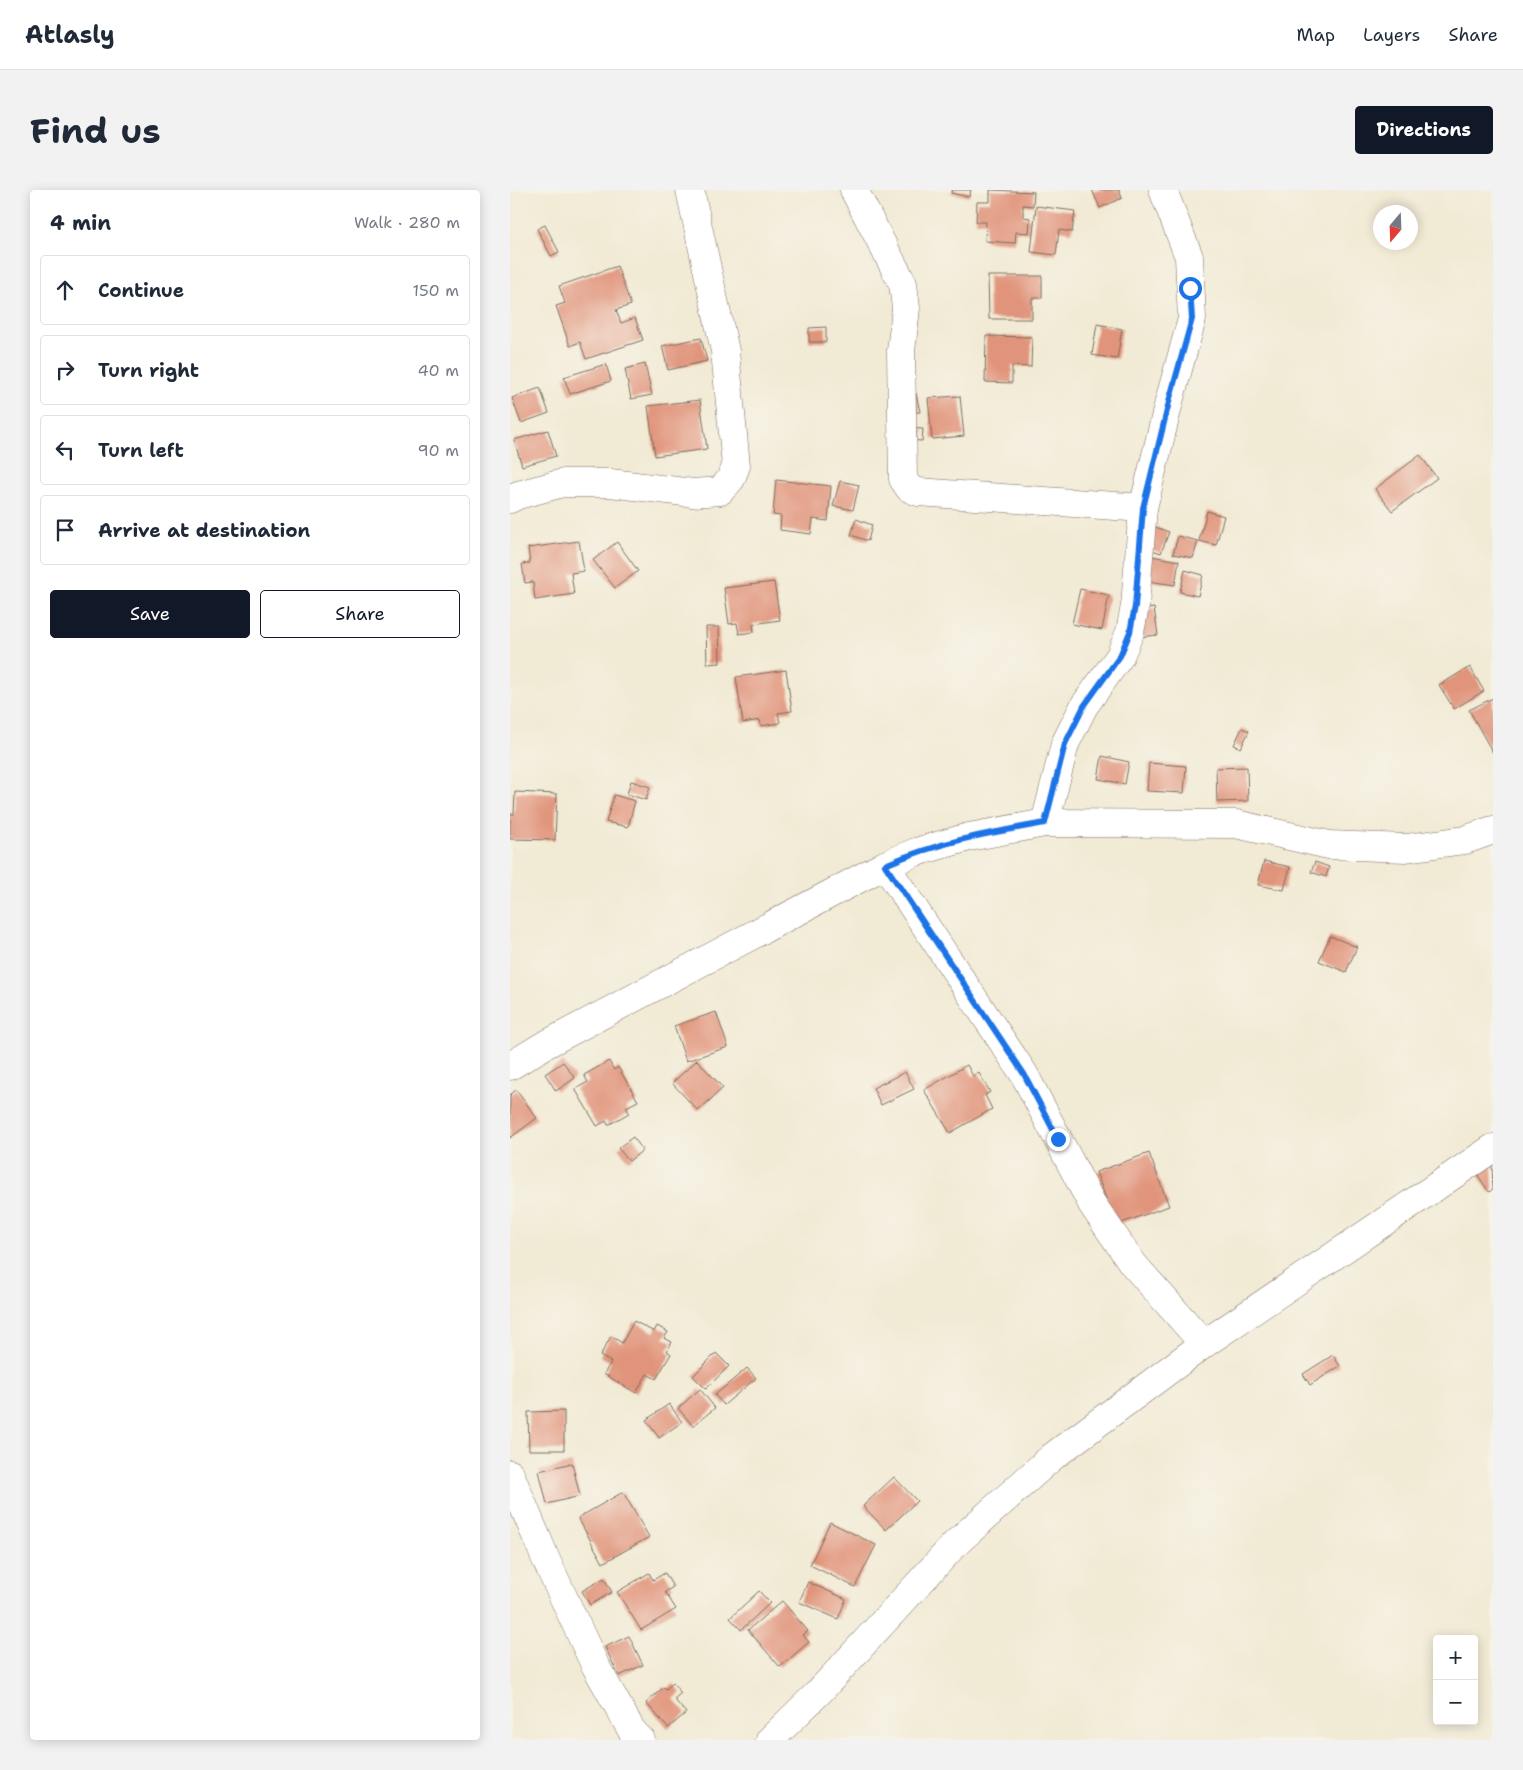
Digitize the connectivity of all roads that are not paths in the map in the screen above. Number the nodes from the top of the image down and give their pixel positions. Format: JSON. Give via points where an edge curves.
{"nodes":[{"id":1,"x":690,"y":190,"type":"edge"},
{"id":2,"x":854,"y":190,"type":"edge"},
{"id":3,"x":1164,"y":190,"type":"edge"},
{"id":4,"x":510,"y":499,"type":"edge"},
{"id":5,"x":1143,"y":508,"type":"junction"},
{"id":6,"x":1045,"y":823,"type":"junction"},
{"id":7,"x":1493,"y":830,"type":"edge"},
{"id":8,"x":885,"y":865,"type":"junction"},
{"id":9,"x":510,"y":1066,"type":"edge"},
{"id":10,"x":1493,"y":1148,"type":"edge"},
{"id":11,"x":1204,"y":1344,"type":"junction"},
{"id":12,"x":510,"y":1474,"type":"edge"},
{"id":13,"x":641,"y":1740,"type":"edge"},
{"id":14,"x":770,"y":1740,"type":"edge"}],
"edges":[{"from":1,"to":4,"type":"street","via":[[725,351],[736,466],[731,479],[720,490],[693,493],[610,483],[563,483]]},
{"from":2,"to":5,"type":"street","via":[[903,284],[906,308],[901,351],[904,479],[909,488],[918,492]]},
{"from":3,"to":5,"type":"street","via":[[1188,257],[1192,319]]},
{"from":5,"to":6,"type":"street","via":[[1130,632],[1120,656],[1084,706],[1065,744]]},
{"from":6,"to":7,"type":"street","via":[[1236,824],[1329,845],[1406,848],[1465,840]]},
{"from":6,"to":8,"type":"street","via":[[970,837],[916,852]]},
{"from":8,"to":9,"type":"street"},
{"from":8,"to":11,"type":"street","via":[[1024,1074],[1092,1204],[1133,1264]]},
{"from":10,"to":11,"type":"street"},
{"from":11,"to":14,"type":"street","via":[[1052,1457],[955,1544],[819,1692]]},
{"from":12,"to":13,"type":"street","via":[[595,1665],[632,1731]]}]}
